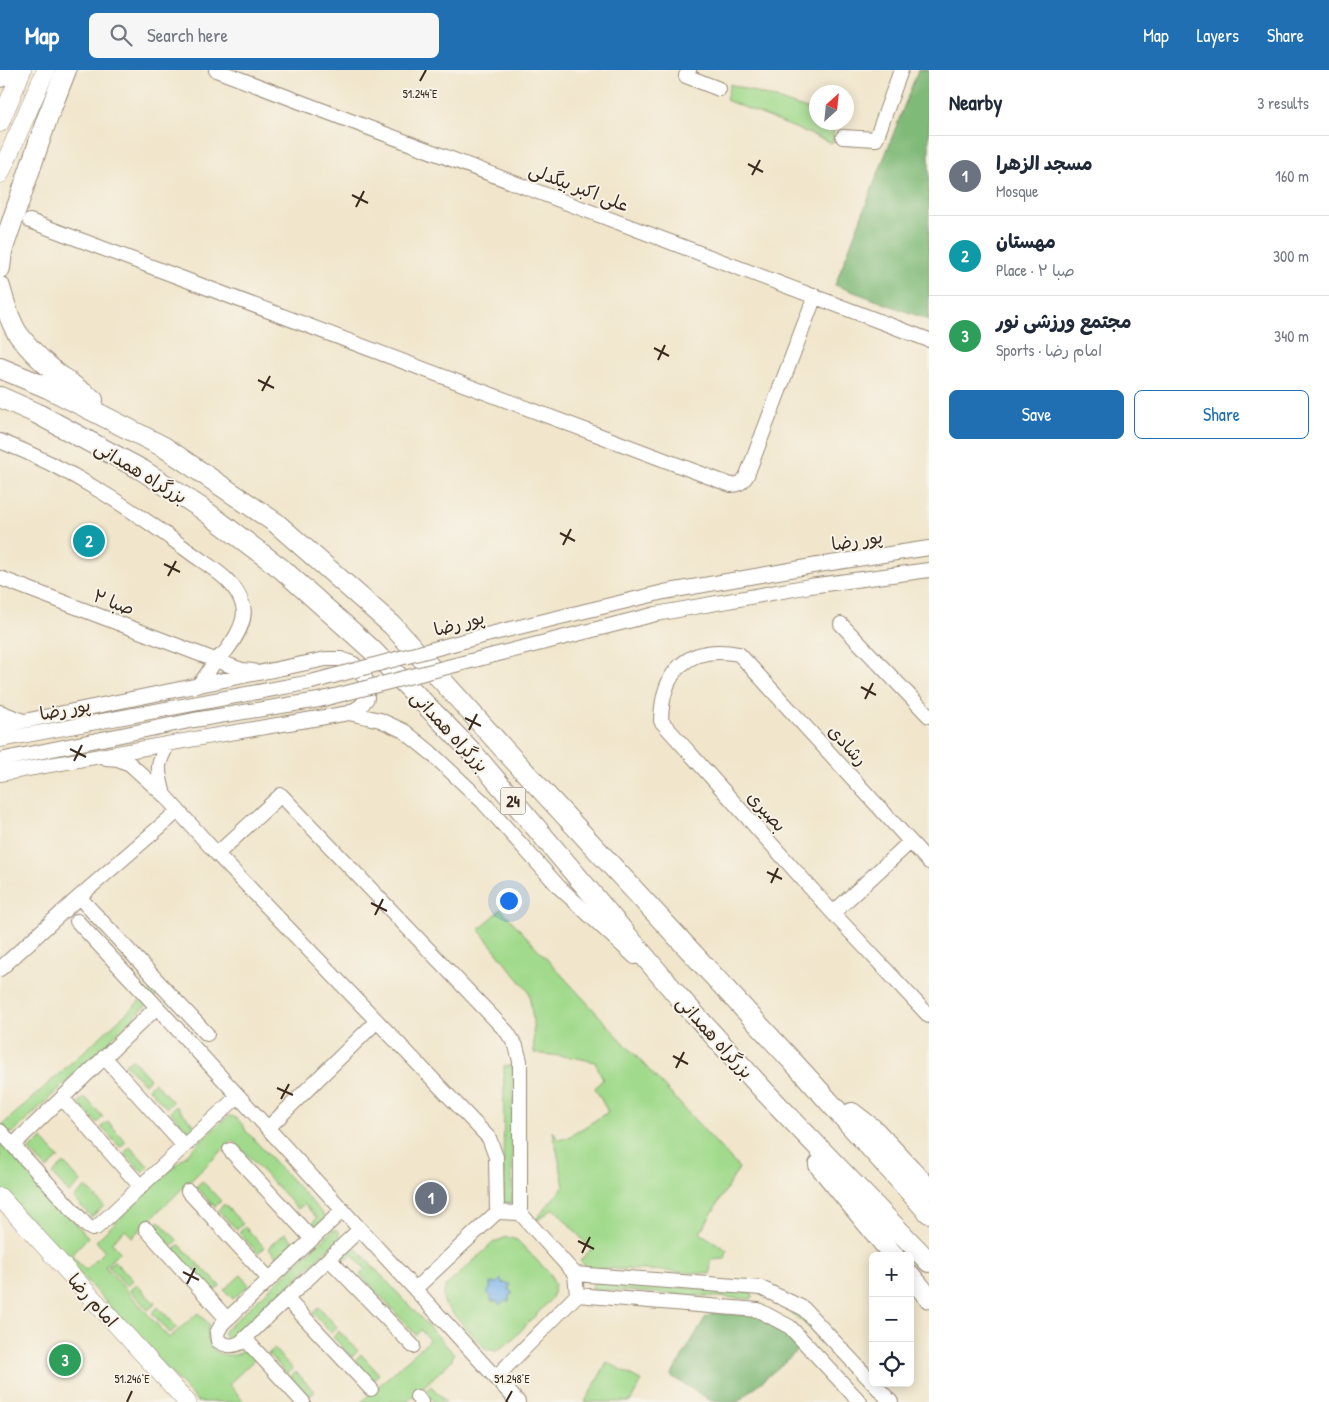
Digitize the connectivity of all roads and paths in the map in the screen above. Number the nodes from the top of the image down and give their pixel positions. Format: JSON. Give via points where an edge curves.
{"nodes":[{"id":1,"x":3,"y":70,"type":"edge"},
{"id":2,"x":22,"y":70,"type":"edge"},
{"id":3,"x":46,"y":70,"type":"edge"},
{"id":4,"x":66,"y":70,"type":"edge"},
{"id":5,"x":216,"y":70,"type":"edge"},
{"id":6,"x":688,"y":70,"type":"edge"},
{"id":7,"x":900,"y":70,"type":"edge"},
{"id":8,"x":0,"y":77,"type":"edge"},
{"id":9,"x":719,"y":89,"type":"dead end"},
{"id":10,"x":47,"y":119,"type":"junction"},
{"id":11,"x":0,"y":123,"type":"edge"},
{"id":12,"x":843,"y":137,"type":"dead end"},
{"id":13,"x":0,"y":174,"type":"edge"},
{"id":14,"x":30,"y":221,"type":"dead end"},
{"id":15,"x":0,"y":228,"type":"edge"},
{"id":16,"x":0,"y":268,"type":"edge"},
{"id":17,"x":0,"y":287,"type":"edge"},
{"id":18,"x":815,"y":296,"type":"junction"},
{"id":19,"x":929,"y":340,"type":"edge"},
{"id":20,"x":0,"y":368,"type":"edge"},
{"id":21,"x":0,"y":397,"type":"edge"},
{"id":22,"x":0,"y":441,"type":"edge"},
{"id":23,"x":164,"y":447,"type":"junction"},
{"id":24,"x":929,"y":548,"type":"edge"},
{"id":25,"x":929,"y":570,"type":"edge"},
{"id":26,"x":0,"y":578,"type":"edge"},
{"id":27,"x":841,"y":624,"type":"dead end"},
{"id":28,"x":739,"y":654,"type":"joint"},
{"id":29,"x":215,"y":660,"type":"junction"},
{"id":30,"x":261,"y":672,"type":"junction"},
{"id":31,"x":197,"y":686,"type":"junction"},
{"id":32,"x":0,"y":712,"type":"edge"},
{"id":33,"x":349,"y":713,"type":"junction"},
{"id":34,"x":929,"y":716,"type":"edge"},
{"id":35,"x":24,"y":721,"type":"junction"},
{"id":36,"x":0,"y":726,"type":"edge"},
{"id":37,"x":0,"y":740,"type":"edge"},
{"id":38,"x":168,"y":744,"type":"junction"},
{"id":39,"x":96,"y":757,"type":"junction"},
{"id":40,"x":0,"y":760,"type":"edge"},
{"id":41,"x":0,"y":774,"type":"edge"},
{"id":42,"x":164,"y":796,"type":"junction"},
{"id":43,"x":178,"y":811,"type":"junction"},
{"id":44,"x":910,"y":842,"type":"junction"},
{"id":45,"x":217,"y":854,"type":"junction"},
{"id":46,"x":929,"y":862,"type":"edge"},
{"id":47,"x":79,"y":897,"type":"junction"},
{"id":48,"x":834,"y":913,"type":"junction"},
{"id":49,"x":77,"y":921,"type":"dead end"},
{"id":50,"x":0,"y":969,"type":"edge"},
{"id":51,"x":678,"y":996,"type":"junction"},
{"id":52,"x":157,"y":1007,"type":"junction"},
{"id":53,"x":929,"y":1016,"type":"edge"},
{"id":54,"x":377,"y":1021,"type":"junction"},
{"id":55,"x":207,"y":1034,"type":"dead end"},
{"id":56,"x":104,"y":1057,"type":"junction"},
{"id":57,"x":806,"y":1076,"type":"junction"},
{"id":58,"x":766,"y":1093,"type":"junction"},
{"id":59,"x":238,"y":1096,"type":"junction"},
{"id":60,"x":62,"y":1098,"type":"junction"},
{"id":61,"x":268,"y":1128,"type":"junction"},
{"id":62,"x":0,"y":1131,"type":"edge"},
{"id":63,"x":13,"y":1145,"type":"junction"},
{"id":64,"x":184,"y":1146,"type":"junction"},
{"id":65,"x":230,"y":1150,"type":"dead end"},
{"id":66,"x":921,"y":1176,"type":"edge"},
{"id":67,"x":141,"y":1186,"type":"junction"},
{"id":68,"x":929,"y":1189,"type":"edge"},
{"id":69,"x":188,"y":1191,"type":"dead end"},
{"id":70,"x":0,"y":1197,"type":"edge"},
{"id":71,"x":343,"y":1210,"type":"junction"},
{"id":72,"x":497,"y":1212,"type":"junction"},
{"id":73,"x":520,"y":1213,"type":"junction"},
{"id":74,"x":929,"y":1213,"type":"edge"},
{"id":75,"x":146,"y":1229,"type":"dead end"},
{"id":76,"x":360,"y":1229,"type":"junction"},
{"id":77,"x":312,"y":1239,"type":"junction"},
{"id":78,"x":891,"y":1252,"type":"edge"},
{"id":79,"x":329,"y":1258,"type":"junction"},
{"id":80,"x":929,"y":1262,"type":"edge"},
{"id":81,"x":575,"y":1274,"type":"junction"},
{"id":82,"x":269,"y":1279,"type":"junction"},
{"id":83,"x":914,"y":1281,"type":"edge"},
{"id":84,"x":414,"y":1289,"type":"junction"},
{"id":85,"x":577,"y":1295,"type":"junction"},
{"id":86,"x":929,"y":1298,"type":"edge"},
{"id":87,"x":287,"y":1299,"type":"junction"},
{"id":88,"x":227,"y":1319,"type":"junction"},
{"id":89,"x":245,"y":1339,"type":"junction"},
{"id":90,"x":413,"y":1346,"type":"dead end"},
{"id":91,"x":496,"y":1377,"type":"junction"},
{"id":92,"x":869,"y":1378,"type":"edge"},
{"id":93,"x":869,"y":1379,"type":"edge"},
{"id":94,"x":877,"y":1387,"type":"edge"},
{"id":95,"x":846,"y":1388,"type":"junction"},
{"id":96,"x":371,"y":1389,"type":"dead end"},
{"id":97,"x":187,"y":1402,"type":"edge"},
{"id":98,"x":303,"y":1402,"type":"edge"},
{"id":99,"x":518,"y":1402,"type":"edge"},
{"id":100,"x":860,"y":1402,"type":"edge"},
{"id":101,"x":891,"y":1402,"type":"edge"}],
"edges":[{"from":1,"to":8,"type":"highway"},
{"from":2,"to":11,"type":"main road"},
{"from":3,"to":13,"type":"main road"},
{"from":4,"to":10,"type":"highway"},
{"from":5,"to":18,"type":"street","name":"علی اکبر بیگدلی"},
{"from":6,"to":9,"type":"street","via":[[686,76]]},
{"from":7,"to":12,"type":"street","via":[[876,139]]},
{"from":10,"to":15,"type":"highway"},
{"from":10,"to":16,"type":"highway","via":[[2,251]]},
{"from":14,"to":18,"type":"street","via":[[731,486],[744,481]]},
{"from":17,"to":23,"type":"highway","via":[[17,332],[36,354],[61,377]]},
{"from":18,"to":19,"type":"street","name":"علی اکبر بیگدلی"},
{"from":20,"to":23,"type":"highway","name":"بزرگراه همدانی","number":"24","via":[[48,388]]},
{"from":21,"to":51,"type":"highway","name":"بزرگراه همدانی","number":"24","via":[[142,470],[201,508],[283,570],[371,649],[473,754]]},
{"from":22,"to":29,"type":"street","via":[[59,467],[110,496],[227,580],[239,594],[244,608],[242,624],[225,652]]},
{"from":23,"to":57,"type":"highway","name":"بزرگراه همدانی","number":"24","via":[[276,522],[392,625]]},
{"from":24,"to":37,"type":"street","name":"پور رضا","bridge":true,"via":[[664,592],[311,682]]},
{"from":25,"to":40,"type":"street","name":"پور رضا","bridge":true,"via":[[810,586],[656,614],[319,700],[194,720]]},
{"from":26,"to":29,"type":"street","name":"صبا ۲"},
{"from":27,"to":34,"type":"street"},
{"from":28,"to":44,"type":"street","name":"رشادی"},
{"from":28,"to":48,"type":"street","name":"بصیری","via":[[711,652],[687,660],[677,668],[664,694],[661,721]]},
{"from":29,"to":30,"type":"street","name":"صبا ۲","via":[[242,670]]},
{"from":29,"to":31,"type":"street","via":[[205,679]]},
{"from":30,"to":31,"type":"street"},
{"from":30,"to":33,"type":"street","via":[[326,659],[341,659],[354,664],[366,680],[367,698]]},
{"from":31,"to":35,"type":"street"},
{"from":32,"to":35,"type":"street"},
{"from":33,"to":38,"type":"street"},
{"from":33,"to":51,"type":"street","via":[[380,720],[404,731],[430,752],[483,802],[559,887]]},
{"from":35,"to":36,"type":"street"},
{"from":38,"to":39,"type":"street"},
{"from":38,"to":42,"type":"street","via":[[158,771]]},
{"from":39,"to":41,"type":"street"},
{"from":39,"to":42,"type":"street","via":[[130,764]]},
{"from":42,"to":43,"type":"street"},
{"from":43,"to":45,"type":"street"},
{"from":43,"to":47,"type":"street"},
{"from":44,"to":46,"type":"street","name":"رشادی"},
{"from":44,"to":48,"type":"street"},
{"from":45,"to":54,"type":"street"},
{"from":45,"to":73,"type":"street","via":[[281,795],[507,1032],[520,1061]]},
{"from":47,"to":50,"type":"street"},
{"from":47,"to":55,"type":"street"},
{"from":48,"to":53,"type":"street","name":"بصیری"},
{"from":49,"to":52,"type":"street"},
{"from":51,"to":58,"type":"highway","name":"بزرگراه همدانی","number":"24"},
{"from":52,"to":56,"type":"street"},
{"from":52,"to":59,"type":"street"},
{"from":54,"to":61,"type":"street"},
{"from":54,"to":72,"type":"street","via":[[489,1138],[496,1157]]},
{"from":56,"to":60,"type":"street"},
{"from":56,"to":64,"type":"street"},
{"from":57,"to":66,"type":"highway","via":[[874,1130]]},
{"from":57,"to":74,"type":"highway","name":"بزرگراه همدانی","number":"24"},
{"from":58,"to":78,"type":"highway","via":[[826,1174]]},
{"from":58,"to":80,"type":"highway","name":"بزرگراه همدانی","number":"24"},
{"from":59,"to":61,"type":"street"},
{"from":59,"to":64,"type":"street"},
{"from":60,"to":63,"type":"street"},
{"from":60,"to":67,"type":"street"},
{"from":61,"to":71,"type":"street"},
{"from":62,"to":63,"type":"street"},
{"from":63,"to":67,"type":"street","via":[[92,1229]]},
{"from":64,"to":67,"type":"street"},
{"from":65,"to":77,"type":"street"},
{"from":66,"to":68,"type":"highway"},
{"from":69,"to":82,"type":"street"},
{"from":70,"to":97,"type":"main road","name":"امام رضا"},
{"from":71,"to":76,"type":"street"},
{"from":71,"to":77,"type":"street"},
{"from":72,"to":73,"type":"street"},
{"from":72,"to":84,"type":"street"},
{"from":73,"to":81,"type":"street"},
{"from":75,"to":88,"type":"street"},
{"from":76,"to":79,"type":"street"},
{"from":76,"to":84,"type":"street"},
{"from":77,"to":82,"type":"street"},
{"from":79,"to":87,"type":"street"},
{"from":79,"to":90,"type":"street"},
{"from":81,"to":85,"type":"street"},
{"from":81,"to":92,"type":"street","via":[[762,1288],[803,1308]]},
{"from":82,"to":88,"type":"street"},
{"from":83,"to":86,"type":"highway"},
{"from":84,"to":91,"type":"street"},
{"from":85,"to":91,"type":"street"},
{"from":85,"to":95,"type":"street","via":[[758,1310],[790,1327]]},
{"from":87,"to":89,"type":"street"},
{"from":87,"to":96,"type":"street"},
{"from":88,"to":89,"type":"street","via":[[219,1328],[218,1341],[235,1346]]},
{"from":89,"to":98,"type":"street"},
{"from":91,"to":99,"type":"street"},
{"from":93,"to":95,"type":"street"},
{"from":94,"to":101,"type":"street"},
{"from":95,"to":100,"type":"street"}]}
